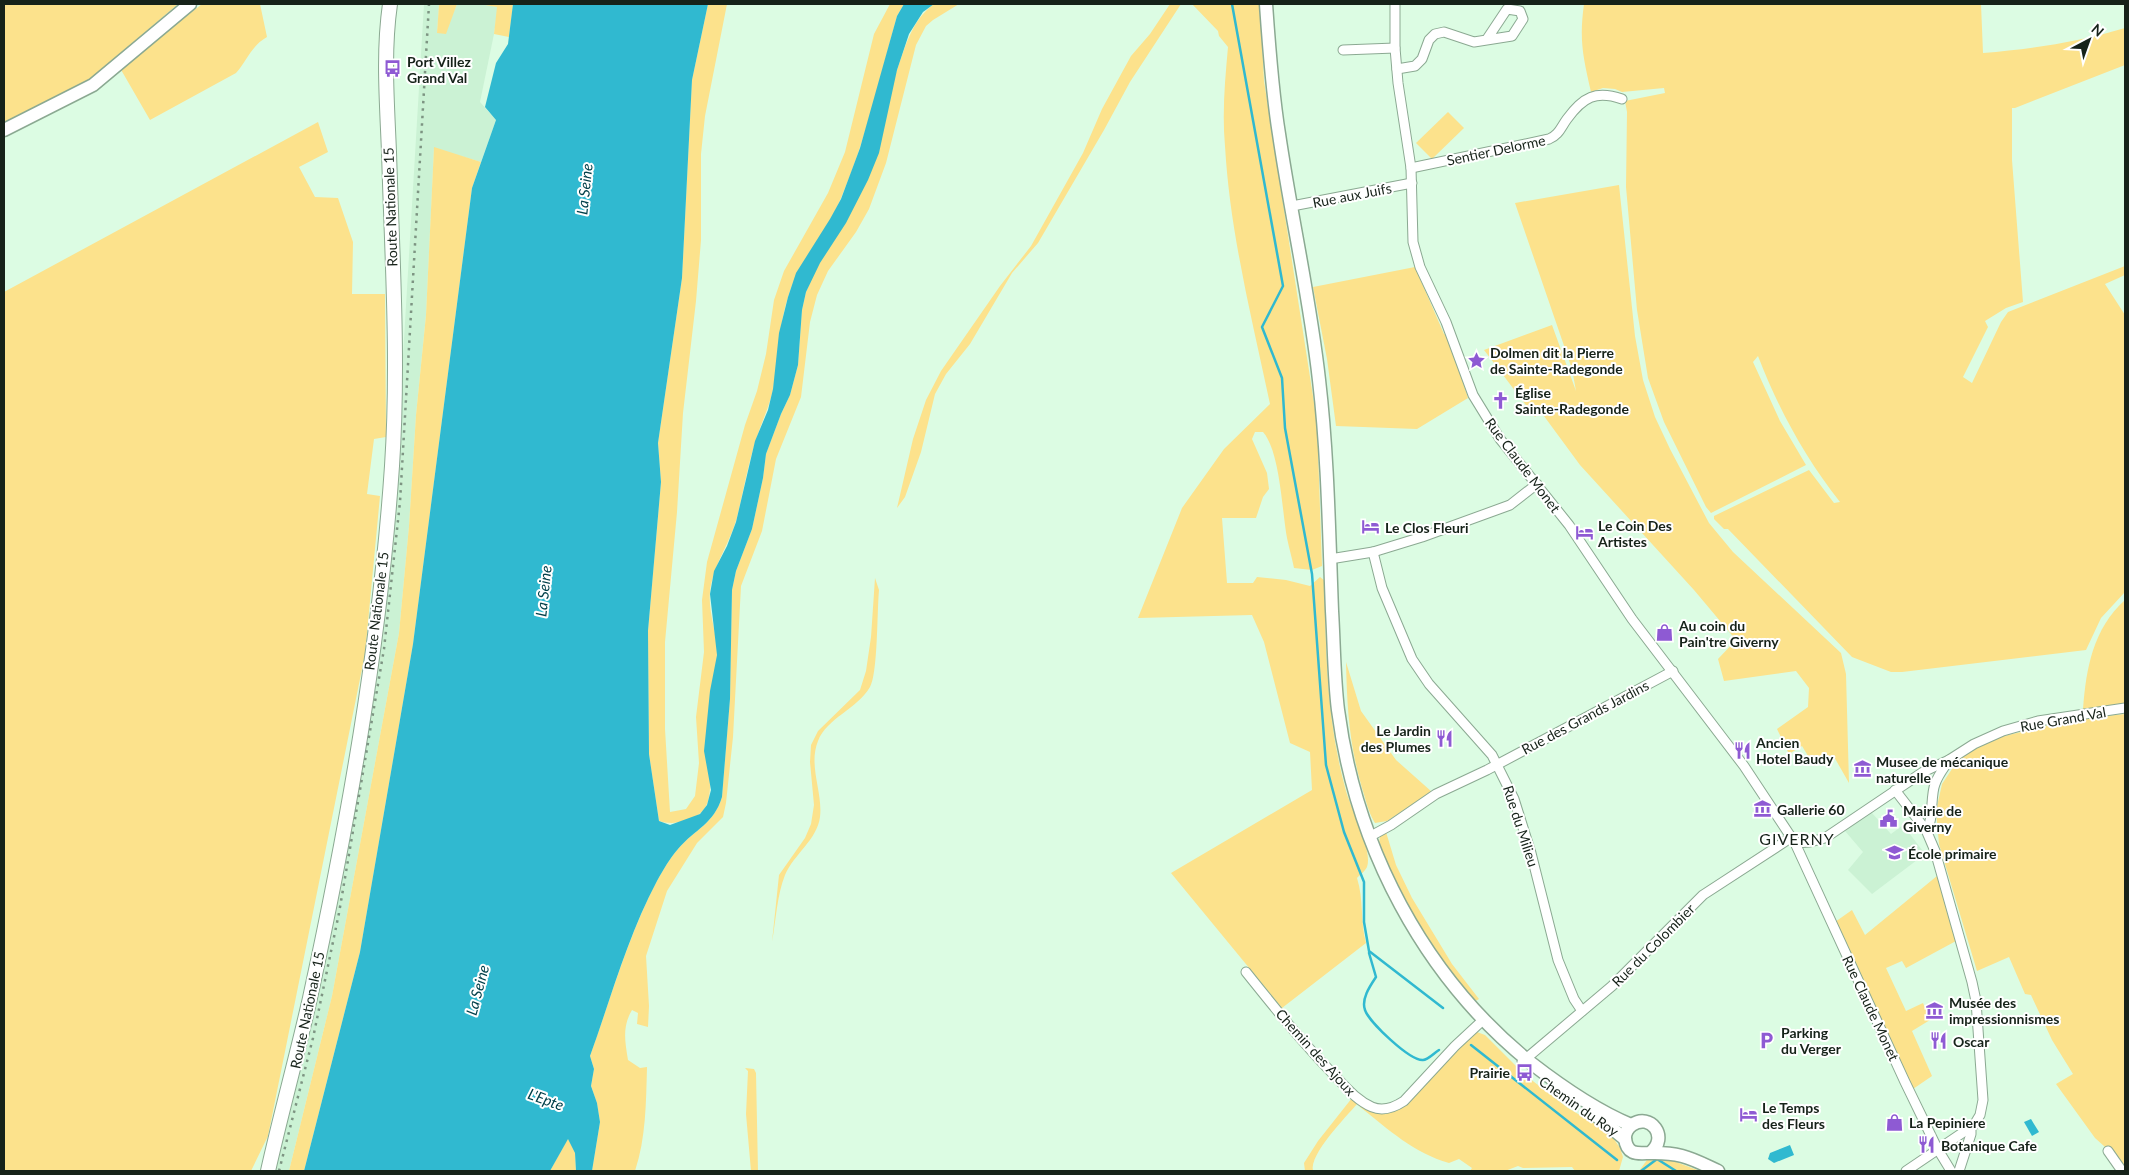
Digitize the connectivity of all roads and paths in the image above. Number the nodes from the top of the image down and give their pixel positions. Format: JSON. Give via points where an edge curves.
{"nodes":[{"id":1,"x":190,"y":4,"type":"edge"},
{"id":2,"x":390,"y":4,"type":"edge"},
{"id":3,"x":1266,"y":4,"type":"edge"},
{"id":4,"x":1395,"y":4,"type":"edge"},
{"id":5,"x":1487,"y":39,"type":"dead end"},
{"id":6,"x":1395,"y":48,"type":"junction"},
{"id":7,"x":1343,"y":50,"type":"dead end"},
{"id":8,"x":1397,"y":69,"type":"junction"},
{"id":9,"x":1622,"y":99,"type":"dead end"},
{"id":10,"x":4,"y":130,"type":"edge"},
{"id":11,"x":1411,"y":168,"type":"junction"},
{"id":12,"x":1412,"y":183,"type":"junction"},
{"id":13,"x":1292,"y":206,"type":"junction"},
{"id":14,"x":1537,"y":484,"type":"junction"},
{"id":15,"x":1373,"y":552,"type":"junction"},
{"id":16,"x":1330,"y":559,"type":"junction"},
{"id":17,"x":1672,"y":671,"type":"junction"},
{"id":18,"x":2125,"y":708,"type":"edge"},
{"id":19,"x":1949,"y":760,"type":"junction"},
{"id":20,"x":1497,"y":764,"type":"junction"},
{"id":21,"x":1895,"y":790,"type":"junction"},
{"id":22,"x":1926,"y":830,"type":"junction"},
{"id":23,"x":1369,"y":837,"type":"junction"},
{"id":24,"x":1793,"y":840,"type":"junction"},
{"id":25,"x":1246,"y":972,"type":"dead end"},
{"id":26,"x":1582,"y":1010,"type":"junction"},
{"id":27,"x":1483,"y":1020,"type":"junction"},
{"id":28,"x":1523,"y":1060,"type":"junction"},
{"id":29,"x":1631,"y":1125,"type":"junction"},
{"id":30,"x":1971,"y":1128,"type":"junction"},
{"id":31,"x":1658,"y":1134,"type":"junction"},
{"id":32,"x":1625,"y":1138,"type":"junction"},
{"id":33,"x":1937,"y":1148,"type":"junction"},
{"id":34,"x":2108,"y":1151,"type":"dead end"},
{"id":35,"x":1650,"y":1153,"type":"junction"},
{"id":36,"x":1684,"y":1156,"type":"junction"},
{"id":37,"x":268,"y":1171,"type":"edge"},
{"id":38,"x":1718,"y":1171,"type":"edge"},
{"id":39,"x":1906,"y":1171,"type":"edge"},
{"id":40,"x":1950,"y":1171,"type":"edge"},
{"id":41,"x":1959,"y":1171,"type":"edge"},
{"id":42,"x":2122,"y":1171,"type":"edge"}],
"edges":[{"from":1,"to":10,"type":"main road","via":[[93,85]]},
{"from":2,"to":37,"type":"main road","name":"Route Nationale 15","via":[[386,41],[395,400],[382,576],[335,871],[310,998]]},
{"from":3,"to":13,"type":"main road","via":[[1274,99]]},
{"from":4,"to":6,"type":"street","name":"Rue Claude Monet"},
{"from":5,"to":8,"type":"street","via":[[1474,42],[1444,32],[1435,34],[1415,66]]},
{"from":6,"to":7,"type":"street"},
{"from":6,"to":8,"type":"street","name":"Rue Claude Monet"},
{"from":8,"to":11,"type":"street","name":"Rue Claude Monet"},
{"from":9,"to":11,"type":"street","name":"Sentier Delorme","via":[[1607,94],[1587,98],[1556,136],[1549,139]]},
{"from":11,"to":12,"type":"street","name":"Rue Claude Monet"},
{"from":12,"to":13,"type":"street","name":"Rue aux Juifs"},
{"from":12,"to":14,"type":"street","name":"Rue Claude Monet","via":[[1412,228],[1416,253],[1471,390],[1500,439]]},
{"from":13,"to":16,"type":"main road","via":[[1320,382]]},
{"from":14,"to":15,"type":"street","via":[[1510,505]]},
{"from":14,"to":17,"type":"street","name":"Rue Claude Monet"},
{"from":15,"to":16,"type":"street"},
{"from":15,"to":20,"type":"street","name":"Rue du Milieu","via":[[1382,588],[1412,658],[1429,684]]},
{"from":16,"to":23,"type":"main road","via":[[1337,707],[1349,772]]},
{"from":17,"to":20,"type":"street","name":"Rue des Grands Jardins"},
{"from":17,"to":24,"type":"street","name":"Rue Claude Monet","via":[[1744,766]]},
{"from":18,"to":19,"type":"street","name":"Rue Grand Val","via":[[2038,720],[1974,744]]},
{"from":19,"to":21,"type":"street","name":"Rue Grand Val"},
{"from":19,"to":22,"type":"street","via":[[1935,784],[1930,824]]},
{"from":20,"to":23,"type":"street","name":"Rue des Grands Jardins","via":[[1436,794]]},
{"from":20,"to":26,"type":"street","name":"Rue du Milieu","via":[[1526,833],[1558,960]]},
{"from":21,"to":22,"type":"street"},
{"from":21,"to":24,"type":"street","name":"Rue Grand Val","via":[[1825,838],[1810,842]]},
{"from":22,"to":30,"type":"street","via":[[1976,1001],[1984,1100],[1979,1119]]},
{"from":23,"to":27,"type":"main road","via":[[1412,926],[1449,981]]},
{"from":24,"to":26,"type":"street","name":"Rue du Colombier","via":[[1703,895],[1612,986]]},
{"from":24,"to":33,"type":"street","name":"Rue Claude Monet"},
{"from":25,"to":27,"type":"street","name":"Chemin des Ajoux","via":[[1313,1053],[1357,1098],[1373,1108],[1394,1107],[1404,1100]]},
{"from":26,"to":28,"type":"street","name":"Rue du Colombier"},
{"from":27,"to":28,"type":"main road"},
{"from":28,"to":29,"type":"main road","via":[[1609,1116]]},
{"from":28,"to":32,"type":"main road","name":"Chemin du Roy","via":[[1548,1086],[1608,1123]]},
{"from":29,"to":31,"type":"main road","via":[[1648,1122]]},
{"from":29,"to":32,"type":"main road"},
{"from":30,"to":33,"type":"street"},
{"from":30,"to":41,"type":"street"},
{"from":31,"to":35,"type":"main road","via":[[1657,1145]]},
{"from":31,"to":36,"type":"main road"},
{"from":32,"to":35,"type":"main road","via":[[1634,1152]]},
{"from":33,"to":39,"type":"street"},
{"from":33,"to":40,"type":"street","name":"Rue Claude Monet"},
{"from":34,"to":42,"type":"street"},
{"from":35,"to":36,"type":"main road"},
{"from":36,"to":38,"type":"main road"}]}
